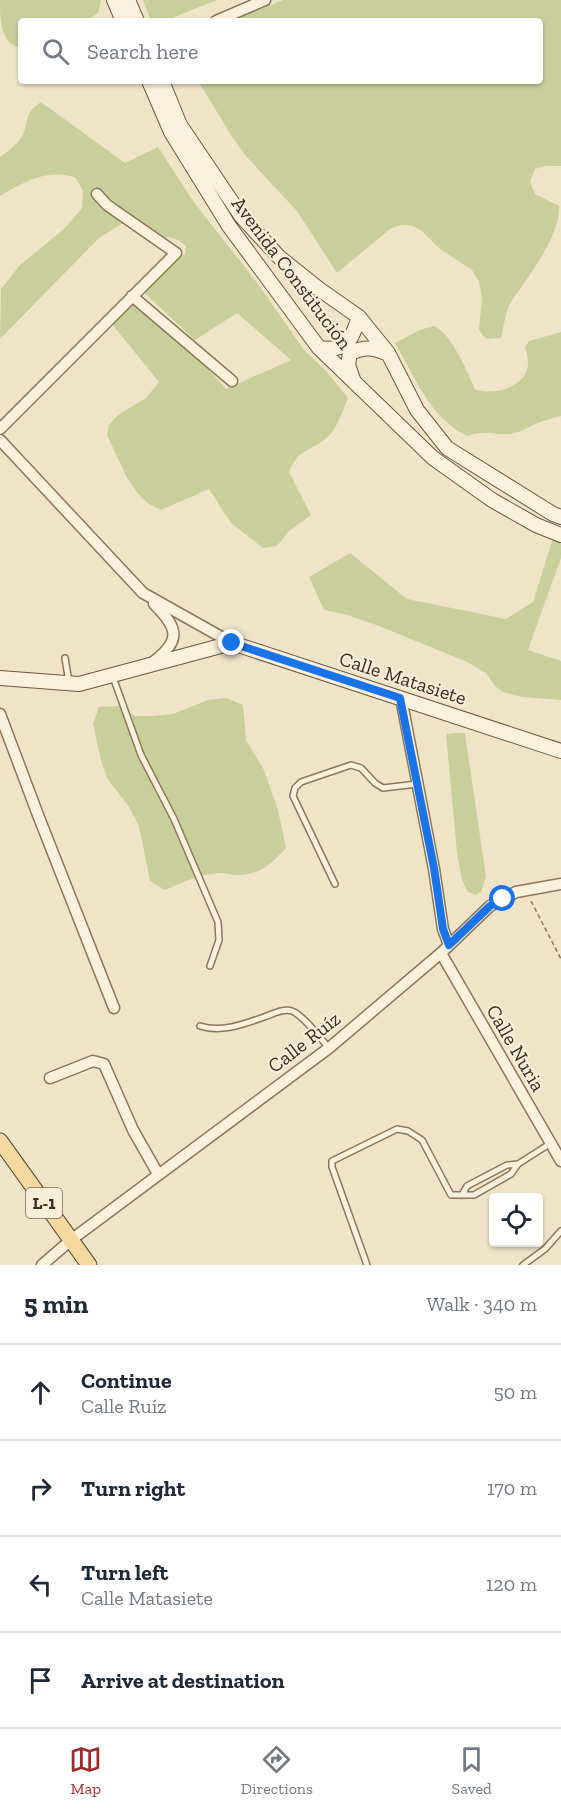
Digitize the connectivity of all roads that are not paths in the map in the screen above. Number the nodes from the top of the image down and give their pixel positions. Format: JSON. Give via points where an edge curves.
{"nodes":[{"id":1,"x":114,"y":0,"type":"edge"},
{"id":2,"x":128,"y":0,"type":"edge"},
{"id":3,"x":266,"y":0,"type":"edge"},
{"id":4,"x":122,"y":18,"type":"edge"},
{"id":5,"x":136,"y":18,"type":"edge"},
{"id":6,"x":223,"y":18,"type":"edge"},
{"id":7,"x":150,"y":84,"type":"edge"},
{"id":8,"x":163,"y":84,"type":"edge"},
{"id":9,"x":97,"y":194,"type":"dead end"},
{"id":10,"x":132,"y":296,"type":"junction"},
{"id":11,"x":359,"y":317,"type":"junction"},
{"id":12,"x":319,"y":348,"type":"junction"},
{"id":13,"x":388,"y":353,"type":"junction"},
{"id":14,"x":232,"y":381,"type":"dead end"},
{"id":15,"x":355,"y":384,"type":"junction"},
{"id":16,"x":0,"y":429,"type":"edge"},
{"id":17,"x":0,"y":440,"type":"edge"},
{"id":18,"x":561,"y":517,"type":"edge"},
{"id":19,"x":561,"y":535,"type":"edge"},
{"id":20,"x":143,"y":593,"type":"junction"},
{"id":21,"x":232,"y":643,"type":"junction"},
{"id":22,"x":65,"y":658,"type":"dead end"},
{"id":23,"x":149,"y":665,"type":"junction"},
{"id":24,"x":112,"y":675,"type":"junction"},
{"id":25,"x":0,"y":678,"type":"edge"},
{"id":26,"x":69,"y":684,"type":"junction"},
{"id":27,"x":400,"y":698,"type":"junction"},
{"id":28,"x":0,"y":714,"type":"edge"},
{"id":29,"x":561,"y":751,"type":"edge"},
{"id":30,"x":417,"y":784,"type":"junction"},
{"id":31,"x":335,"y":884,"type":"dead end"},
{"id":32,"x":561,"y":885,"type":"edge"},
{"id":33,"x":445,"y":949,"type":"junction"},
{"id":34,"x":210,"y":966,"type":"dead end"},
{"id":35,"x":114,"y":1008,"type":"dead end"},
{"id":36,"x":200,"y":1026,"type":"dead end"},
{"id":37,"x":329,"y":1047,"type":"junction"},
{"id":38,"x":50,"y":1078,"type":"dead end"},
{"id":39,"x":0,"y":1141,"type":"edge"},
{"id":40,"x":551,"y":1143,"type":"junction"},
{"id":41,"x":561,"y":1161,"type":"edge"},
{"id":42,"x":518,"y":1164,"type":"junction"},
{"id":43,"x":158,"y":1174,"type":"junction"},
{"id":44,"x":462,"y":1195,"type":"junction"},
{"id":45,"x":561,"y":1231,"type":"edge"},
{"id":46,"x":71,"y":1240,"type":"junction"},
{"id":47,"x":42,"y":1265,"type":"edge"},
{"id":48,"x":90,"y":1265,"type":"edge"},
{"id":49,"x":367,"y":1265,"type":"edge"},
{"id":50,"x":523,"y":1265,"type":"edge"}],
"edges":[{"from":1,"to":4,"type":"street"},
{"from":2,"to":5,"type":"street"},
{"from":3,"to":6,"type":"street"},
{"from":7,"to":12,"type":"street","name":"Avenida Constitución","via":[[171,132],[229,226]]},
{"from":8,"to":11,"type":"street","name":"Avenida Constitución","via":[[180,125],[242,217],[279,257]]},
{"from":9,"to":10,"type":"street","via":[[176,253]]},
{"from":10,"to":14,"type":"street"},
{"from":10,"to":16,"type":"street"},
{"from":11,"to":12,"type":"street","via":[[352,339],[345,345],[333,350]]},
{"from":11,"to":13,"type":"street","name":"Avenida Constitución"},
{"from":12,"to":15,"type":"street","name":"Avenida Constitución"},
{"from":13,"to":15,"type":"street","via":[[372,347],[351,353],[348,365]]},
{"from":13,"to":18,"type":"street","name":"Avenida Constitución","via":[[417,410],[447,448]]},
{"from":15,"to":19,"type":"street","name":"Avenida Constitución","via":[[433,458],[492,500]]},
{"from":17,"to":20,"type":"street"},
{"from":20,"to":21,"type":"street"},
{"from":20,"to":23,"type":"street","via":[[167,616],[174,637],[172,645]]},
{"from":21,"to":23,"type":"street"},
{"from":21,"to":27,"type":"street","name":"Calle Matasiete"},
{"from":22,"to":26,"type":"lane"},
{"from":23,"to":24,"type":"street"},
{"from":24,"to":26,"type":"street"},
{"from":24,"to":34,"type":"lane","via":[[141,755],[174,819],[218,922],[219,940]]},
{"from":25,"to":26,"type":"street"},
{"from":27,"to":29,"type":"street","name":"Calle Matasiete"},
{"from":27,"to":30,"type":"street","name":"Calle Nuria"},
{"from":28,"to":35,"type":"street"},
{"from":30,"to":31,"type":"lane","via":[[383,788],[361,768],[351,765],[301,782],[295,788],[293,796]]},
{"from":30,"to":33,"type":"street","name":"Calle Nuria"},
{"from":32,"to":33,"type":"street","name":"Calle Ruíz","via":[[516,892],[490,906]]},
{"from":33,"to":37,"type":"street","name":"Calle Ruíz"},
{"from":33,"to":40,"type":"street","name":"Calle Nuria"},
{"from":36,"to":37,"type":"lane","via":[[225,1028],[290,1010]]},
{"from":37,"to":43,"type":"street","name":"Calle Ruíz"},
{"from":38,"to":43,"type":"street","via":[[93,1061],[104,1064],[133,1130]]},
{"from":39,"to":46,"type":"main road","number":"L-1"},
{"from":40,"to":41,"type":"street","name":"Calle Nuria"},
{"from":40,"to":42,"type":"lane"},
{"from":42,"to":44,"type":"lane","via":[[507,1165],[467,1186]]},
{"from":42,"to":44,"type":"lane","via":[[512,1174],[474,1196]]},
{"from":43,"to":46,"type":"street","name":"Calle Ruíz"},
{"from":44,"to":49,"type":"lane","via":[[451,1195],[422,1140],[397,1128],[332,1161]]},
{"from":45,"to":50,"type":"lane","via":[[545,1250]]},
{"from":46,"to":47,"type":"street","name":"Calle Ruíz"},
{"from":46,"to":48,"type":"main road","number":"L-1"}]}
